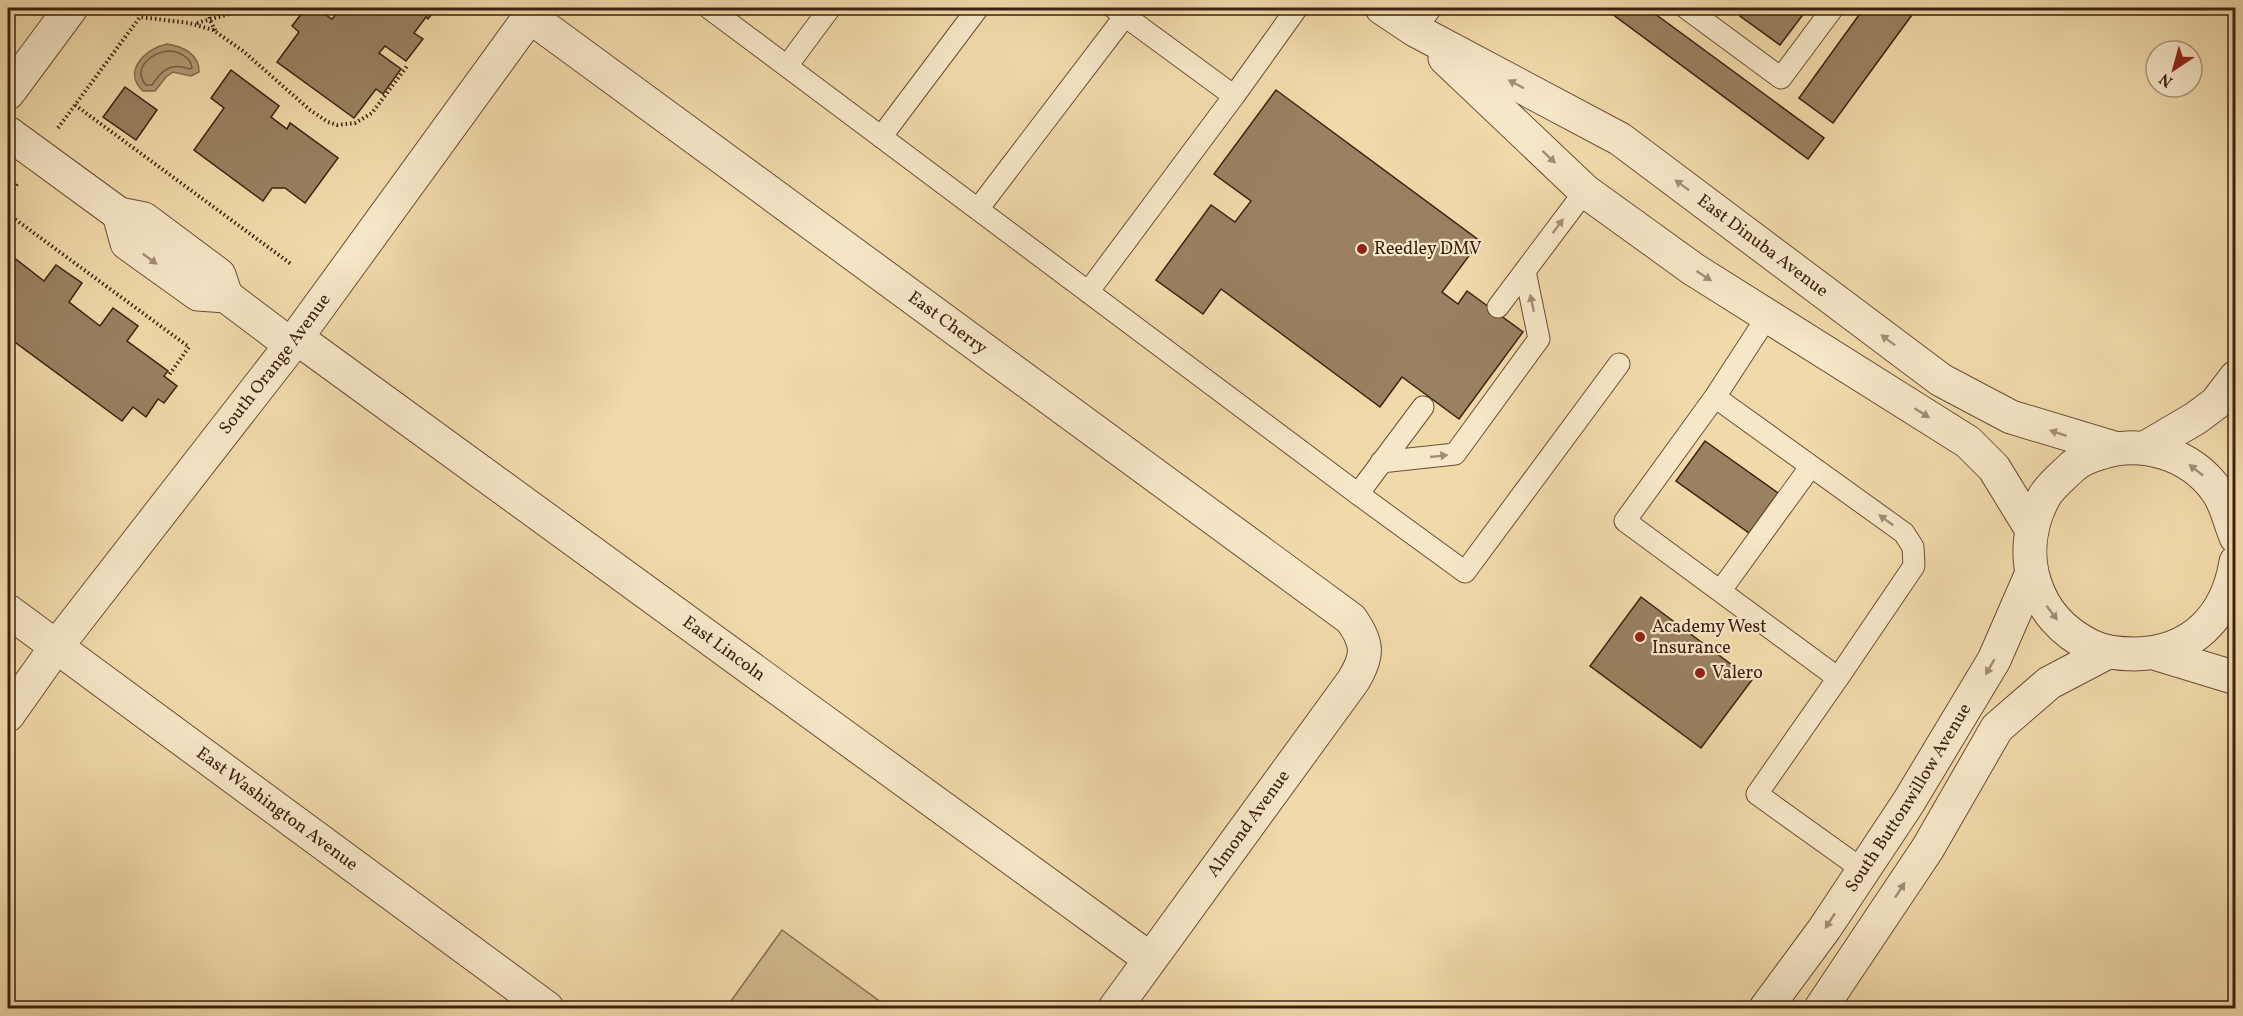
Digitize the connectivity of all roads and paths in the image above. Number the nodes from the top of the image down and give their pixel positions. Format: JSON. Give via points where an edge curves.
{"nodes":[{"id":1,"x":71,"y":8,"type":"edge"},
{"id":2,"x":207,"y":8,"type":"edge"},
{"id":3,"x":251,"y":8,"type":"edge"},
{"id":4,"x":709,"y":8,"type":"edge"},
{"id":5,"x":830,"y":8,"type":"edge"},
{"id":6,"x":978,"y":8,"type":"edge"},
{"id":7,"x":1297,"y":8,"type":"edge"},
{"id":8,"x":1382,"y":8,"type":"edge"},
{"id":9,"x":1686,"y":8,"type":"edge"},
{"id":10,"x":1833,"y":8,"type":"edge"},
{"id":11,"x":533,"y":12,"type":"edge"},
{"id":12,"x":1119,"y":12,"type":"edge"},
{"id":13,"x":1423,"y":19,"type":"edge"},
{"id":14,"x":210,"y":20,"type":"junction"},
{"id":15,"x":193,"y":24,"type":"junction"},
{"id":16,"x":217,"y":33,"type":"junction"},
{"id":17,"x":407,"y":66,"type":"dead end"},
{"id":18,"x":787,"y":66,"type":"junction"},
{"id":19,"x":8,"y":93,"type":"edge"},
{"id":20,"x":1234,"y":96,"type":"junction"},
{"id":21,"x":75,"y":105,"type":"junction"},
{"id":22,"x":56,"y":131,"type":"dead end"},
{"id":23,"x":8,"y":133,"type":"edge"},
{"id":24,"x":881,"y":137,"type":"junction"},
{"id":25,"x":21,"y":178,"type":"dead end"},
{"id":26,"x":1585,"y":191,"type":"junction"},
{"id":27,"x":8,"y":196,"type":"edge"},
{"id":28,"x":978,"y":209,"type":"junction"},
{"id":29,"x":8,"y":214,"type":"edge"},
{"id":30,"x":291,"y":264,"type":"dead end"},
{"id":31,"x":1525,"y":272,"type":"junction"},
{"id":32,"x":1088,"y":292,"type":"junction"},
{"id":33,"x":1498,"y":307,"type":"dead end"},
{"id":34,"x":1767,"y":317,"type":"junction"},
{"id":35,"x":294,"y":341,"type":"junction"},
{"id":36,"x":1619,"y":364,"type":"dead end"},
{"id":37,"x":169,"y":375,"type":"dead end"},
{"id":38,"x":2235,"y":377,"type":"edge"},
{"id":39,"x":1715,"y":397,"type":"junction"},
{"id":40,"x":1423,"y":407,"type":"dead end"},
{"id":41,"x":2130,"y":448,"type":"junction"},
{"id":42,"x":1381,"y":462,"type":"junction"},
{"id":43,"x":1811,"y":466,"type":"junction"},
{"id":44,"x":2235,"y":473,"type":"edge"},
{"id":45,"x":1358,"y":494,"type":"junction"},
{"id":46,"x":2224,"y":506,"type":"junction"},
{"id":47,"x":2031,"y":530,"type":"junction"},
{"id":48,"x":2235,"y":559,"type":"edge"},
{"id":49,"x":2031,"y":575,"type":"junction"},
{"id":50,"x":1720,"y":590,"type":"junction"},
{"id":51,"x":8,"y":611,"type":"edge"},
{"id":52,"x":1362,"y":634,"type":"joint"},
{"id":53,"x":57,"y":647,"type":"junction"},
{"id":54,"x":2108,"y":652,"type":"junction"},
{"id":55,"x":2154,"y":653,"type":"junction"},
{"id":56,"x":1838,"y":678,"type":"junction"},
{"id":57,"x":2235,"y":678,"type":"edge"},
{"id":58,"x":8,"y":715,"type":"edge"},
{"id":59,"x":1863,"y":870,"type":"junction"},
{"id":60,"x":1150,"y":958,"type":"junction"},
{"id":61,"x":548,"y":1008,"type":"edge"},
{"id":62,"x":1115,"y":1008,"type":"edge"},
{"id":63,"x":1766,"y":1008,"type":"edge"},
{"id":64,"x":1821,"y":1008,"type":"edge"}],
"edges":[{"from":1,"to":19,"type":"street"},
{"from":2,"to":14,"type":"path"},
{"from":3,"to":14,"type":"path"},
{"from":4,"to":18,"type":"lane"},
{"from":5,"to":18,"type":"lane"},
{"from":6,"to":24,"type":"lane"},
{"from":7,"to":20,"type":"lane"},
{"from":8,"to":13,"type":"street","name":"East Dinuba Avenue"},
{"from":9,"to":10,"type":"lane","via":[[1781,78]]},
{"from":11,"to":35,"type":"street","name":"South Orange Avenue"},
{"from":11,"to":52,"type":"street","name":"East Cherry","via":[[1351,619]]},
{"from":12,"to":20,"type":"lane"},
{"from":12,"to":28,"type":"lane"},
{"from":13,"to":26,"type":"street","name":"East Dinuba Avenue","one_way":true},
{"from":41,"to":13,"type":"street","name":"East Dinuba Avenue","one_way":true,"via":[[2011,417],[1941,380],[1620,139]]},
{"from":14,"to":15,"type":"path"},
{"from":14,"to":16,"type":"path"},
{"from":15,"to":16,"type":"path"},
{"from":15,"to":21,"type":"path","via":[[140,17]]},
{"from":16,"to":17,"type":"path","via":[[310,110],[337,125],[355,123],[372,113]]},
{"from":18,"to":24,"type":"lane"},
{"from":20,"to":32,"type":"lane"},
{"from":21,"to":22,"type":"path"},
{"from":21,"to":30,"type":"path"},
{"from":23,"to":35,"type":"street","name":"East Lincoln","via":[[119,214],[144,219],[219,275],[226,296]]},
{"from":24,"to":28,"type":"lane"},
{"from":25,"to":27,"type":"path"},
{"from":31,"to":26,"type":"lane","one_way":true},
{"from":26,"to":34,"type":"street","name":"East Dinuba Avenue","one_way":true},
{"from":28,"to":32,"type":"lane"},
{"from":29,"to":37,"type":"path","via":[[189,347]]},
{"from":31,"to":33,"type":"lane"},
{"from":42,"to":31,"type":"lane","one_way":true,"via":[[1455,454],[1539,339]]},
{"from":32,"to":45,"type":"lane"},
{"from":34,"to":39,"type":"lane"},
{"from":34,"to":47,"type":"street","name":"East Dinuba Avenue","one_way":true,"via":[[1968,442],[1994,468]]},
{"from":35,"to":53,"type":"street","name":"South Orange Avenue"},
{"from":35,"to":60,"type":"street","name":"East Lincoln"},
{"from":36,"to":45,"type":"lane","via":[[1465,572]]},
{"from":38,"to":41,"type":"street","via":[[2216,403],[2196,418]]},
{"from":39,"to":43,"type":"lane"},
{"from":39,"to":50,"type":"lane","via":[[1625,521]]},
{"from":40,"to":42,"type":"lane"},
{"from":46,"to":41,"type":"street","one_way":true,"via":[[2218,492],[2201,473],[2180,458]]},
{"from":41,"to":47,"type":"street","via":[[2088,457],[2075,464],[2044,495]]},
{"from":42,"to":45,"type":"lane"},
{"from":43,"to":50,"type":"lane"},
{"from":56,"to":43,"type":"lane","one_way":true,"via":[[1914,566],[1913,547],[1904,533]]},
{"from":44,"to":46,"type":"street"},
{"from":46,"to":48,"type":"street"},
{"from":47,"to":49,"type":"street"},
{"from":48,"to":55,"type":"street","via":[[2232,584],[2210,622],[2178,645]]},
{"from":49,"to":54,"type":"street","one_way":true,"via":[[2038,596],[2064,630]]},
{"from":49,"to":59,"type":"street","name":"South Buttonwillow Avenue","one_way":true,"via":[[1994,660]]},
{"from":50,"to":56,"type":"lane"},
{"from":51,"to":53,"type":"street","name":"East Washington Avenue"},
{"from":52,"to":60,"type":"street","name":"Almond Avenue","via":[[1363,666]]},
{"from":53,"to":58,"type":"street","name":"South Orange Avenue"},
{"from":53,"to":61,"type":"street","name":"East Washington Avenue"},
{"from":54,"to":55,"type":"street"},
{"from":64,"to":54,"type":"street","one_way":true,"via":[[1928,848],[1997,728],[2049,683]]},
{"from":55,"to":57,"type":"street"},
{"from":56,"to":59,"type":"lane","via":[[1757,794]]},
{"from":59,"to":63,"type":"street","name":"South Buttonwillow Avenue","one_way":true},
{"from":60,"to":62,"type":"street","name":"Almond Avenue"}]}
